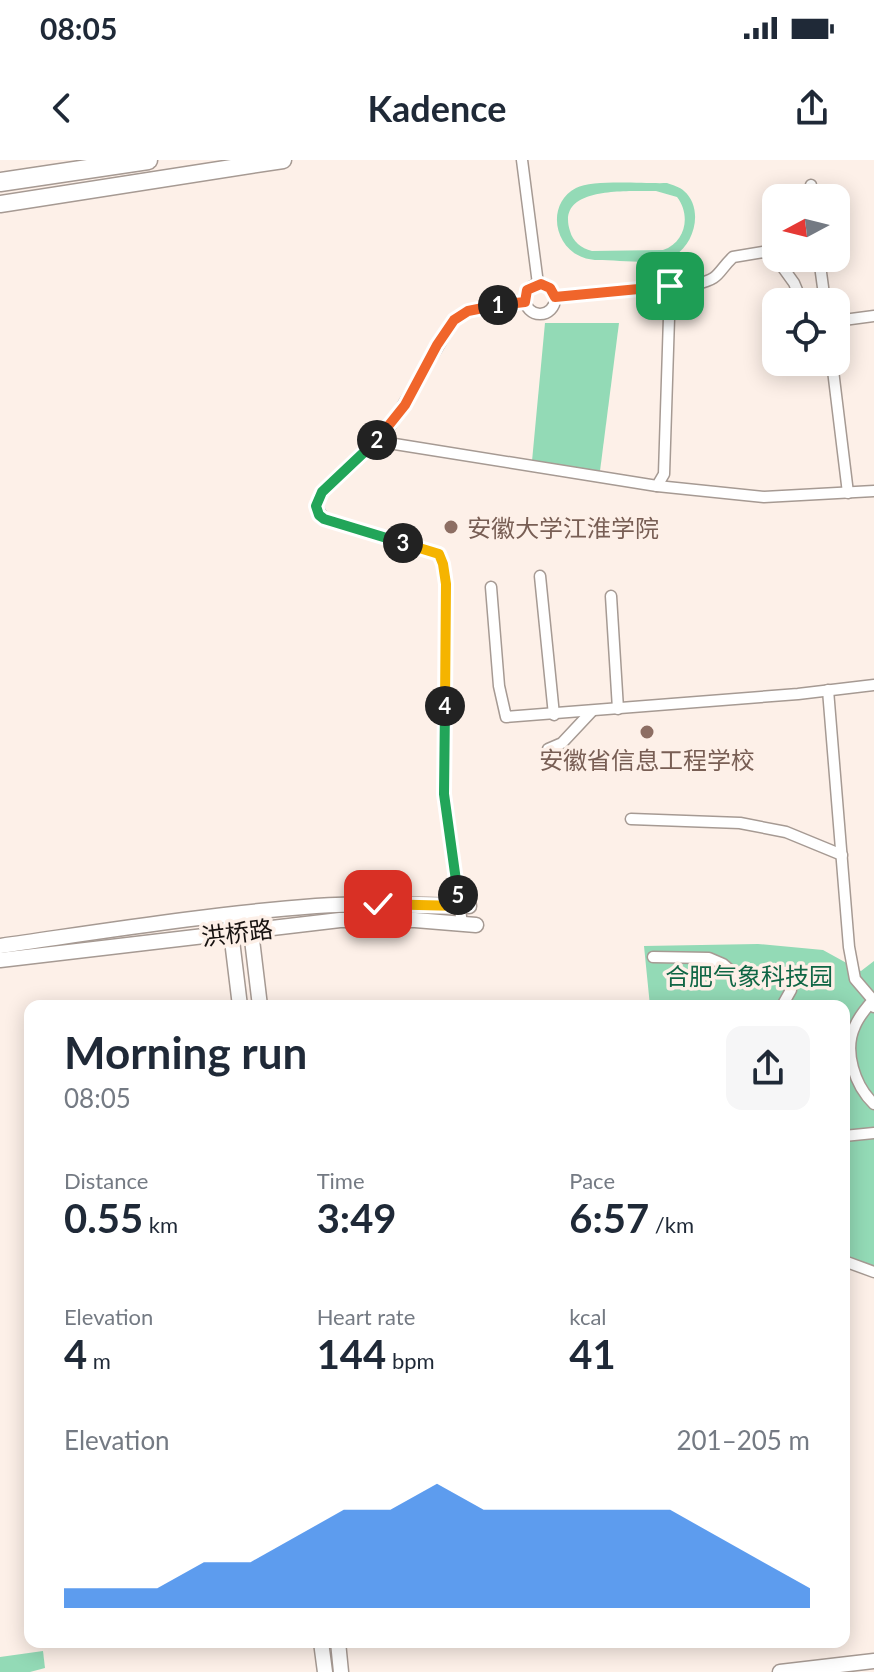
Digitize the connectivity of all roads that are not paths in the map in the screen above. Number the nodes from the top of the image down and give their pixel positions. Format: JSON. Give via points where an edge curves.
{"nodes":[{"id":1,"x":148,"y":160,"type":"edge"},
{"id":2,"x":283,"y":160,"type":"edge"},
{"id":3,"x":522,"y":160,"type":"edge"},
{"id":4,"x":0,"y":182,"type":"edge"},
{"id":5,"x":0,"y":204,"type":"edge"},
{"id":6,"x":762,"y":252,"type":"edge"},
{"id":7,"x":538,"y":284,"type":"junction"},
{"id":8,"x":670,"y":286,"type":"junction"},
{"id":9,"x":555,"y":297,"type":"junction"},
{"id":10,"x":525,"y":302,"type":"junction"},
{"id":11,"x":874,"y":316,"type":"edge"},
{"id":12,"x":850,"y":319,"type":"edge"},
{"id":13,"x":834,"y":376,"type":"edge"},
{"id":14,"x":376,"y":441,"type":"junction"},
{"id":15,"x":657,"y":486,"type":"junction"},
{"id":16,"x":874,"y":491,"type":"edge"},
{"id":17,"x":848,"y":493,"type":"junction"},
{"id":18,"x":540,"y":576,"type":"dead end"},
{"id":19,"x":491,"y":587,"type":"dead end"},
{"id":20,"x":611,"y":596,"type":"dead end"},
{"id":21,"x":874,"y":685,"type":"edge"},
{"id":22,"x":828,"y":690,"type":"junction"},
{"id":23,"x":618,"y":709,"type":"junction"},
{"id":24,"x":592,"y":711,"type":"junction"},
{"id":25,"x":554,"y":715,"type":"junction"},
{"id":26,"x":548,"y":749,"type":"dead end"},
{"id":27,"x":631,"y":819,"type":"dead end"},
{"id":28,"x":842,"y":855,"type":"junction"},
{"id":29,"x":464,"y":906,"type":"junction"},
{"id":30,"x":249,"y":913,"type":"junction"},
{"id":31,"x":229,"y":916,"type":"junction"},
{"id":32,"x":469,"y":924,"type":"joint"},
{"id":33,"x":251,"y":930,"type":"junction"},
{"id":34,"x":231,"y":933,"type":"junction"},
{"id":35,"x":0,"y":946,"type":"edge"},
{"id":36,"x":653,"y":957,"type":"dead end"},
{"id":37,"x":0,"y":960,"type":"edge"},
{"id":38,"x":239,"y":1000,"type":"edge"},
{"id":39,"x":259,"y":1000,"type":"edge"},
{"id":40,"x":785,"y":1000,"type":"edge"},
{"id":41,"x":874,"y":1002,"type":"edge"},
{"id":42,"x":874,"y":1104,"type":"edge"},
{"id":43,"x":874,"y":1133,"type":"edge"},
{"id":44,"x":850,"y":1135,"type":"edge"},
{"id":45,"x":850,"y":1263,"type":"edge"},
{"id":46,"x":874,"y":1272,"type":"edge"},
{"id":47,"x":322,"y":1648,"type":"edge"},
{"id":48,"x":339,"y":1648,"type":"edge"},
{"id":49,"x":874,"y":1661,"type":"edge"},
{"id":50,"x":325,"y":1672,"type":"edge"},
{"id":51,"x":341,"y":1672,"type":"edge"},
{"id":52,"x":780,"y":1672,"type":"edge"}],
"edges":[{"from":1,"to":4,"type":"highway"},
{"from":2,"to":5,"type":"main road"},
{"from":3,"to":7,"type":"street"},
{"from":6,"to":8,"type":"street","via":[[733,257],[710,281]]},
{"from":7,"to":9,"type":"street","via":[[550,288]]},
{"from":7,"to":10,"type":"street","via":[[527,290]]},
{"from":8,"to":9,"type":"street"},
{"from":8,"to":15,"type":"street","via":[[664,474]]},
{"from":9,"to":10,"type":"street","via":[[550,311],[541,315],[532,313]]},
{"from":10,"to":14,"type":"street","via":[[477,308],[454,320],[405,405]]},
{"from":11,"to":12,"type":"street"},
{"from":13,"to":17,"type":"street"},
{"from":14,"to":15,"type":"street"},
{"from":14,"to":29,"type":"street","via":[[322,492],[316,506],[324,519],[439,554],[443,564],[444,794]]},
{"from":15,"to":17,"type":"street","via":[[764,497]]},
{"from":16,"to":17,"type":"street"},
{"from":18,"to":25,"type":"street"},
{"from":19,"to":25,"type":"street","via":[[506,717]]},
{"from":20,"to":23,"type":"street"},
{"from":21,"to":22,"type":"street"},
{"from":22,"to":23,"type":"street"},
{"from":22,"to":28,"type":"street"},
{"from":23,"to":24,"type":"street"},
{"from":24,"to":25,"type":"street"},
{"from":24,"to":26,"type":"street","via":[[562,743]]},
{"from":27,"to":28,"type":"street","via":[[740,823],[786,832]]},
{"from":28,"to":41,"type":"street","via":[[855,979]]},
{"from":29,"to":30,"type":"street","name":"洪桥路","via":[[347,905]]},
{"from":29,"to":32,"type":"street"},
{"from":30,"to":31,"type":"street","name":"洪桥路"},
{"from":30,"to":33,"type":"street"},
{"from":31,"to":34,"type":"street"},
{"from":31,"to":35,"type":"street","name":"洪桥路"},
{"from":32,"to":33,"type":"street","name":"洪桥路","via":[[340,920]]},
{"from":33,"to":34,"type":"street","name":"洪桥路"},
{"from":33,"to":39,"type":"street"},
{"from":34,"to":37,"type":"street","name":"洪桥路"},
{"from":34,"to":38,"type":"street"},
{"from":36,"to":40,"type":"street","via":[[696,956],[723,964],[737,976],[786,977],[791,990]]},
{"from":41,"to":42,"type":"street","via":[[853,1028],[850,1044],[864,1095]]},
{"from":43,"to":44,"type":"street"},
{"from":45,"to":46,"type":"street"},
{"from":47,"to":50,"type":"street"},
{"from":48,"to":51,"type":"street"},
{"from":49,"to":52,"type":"street"}]}
